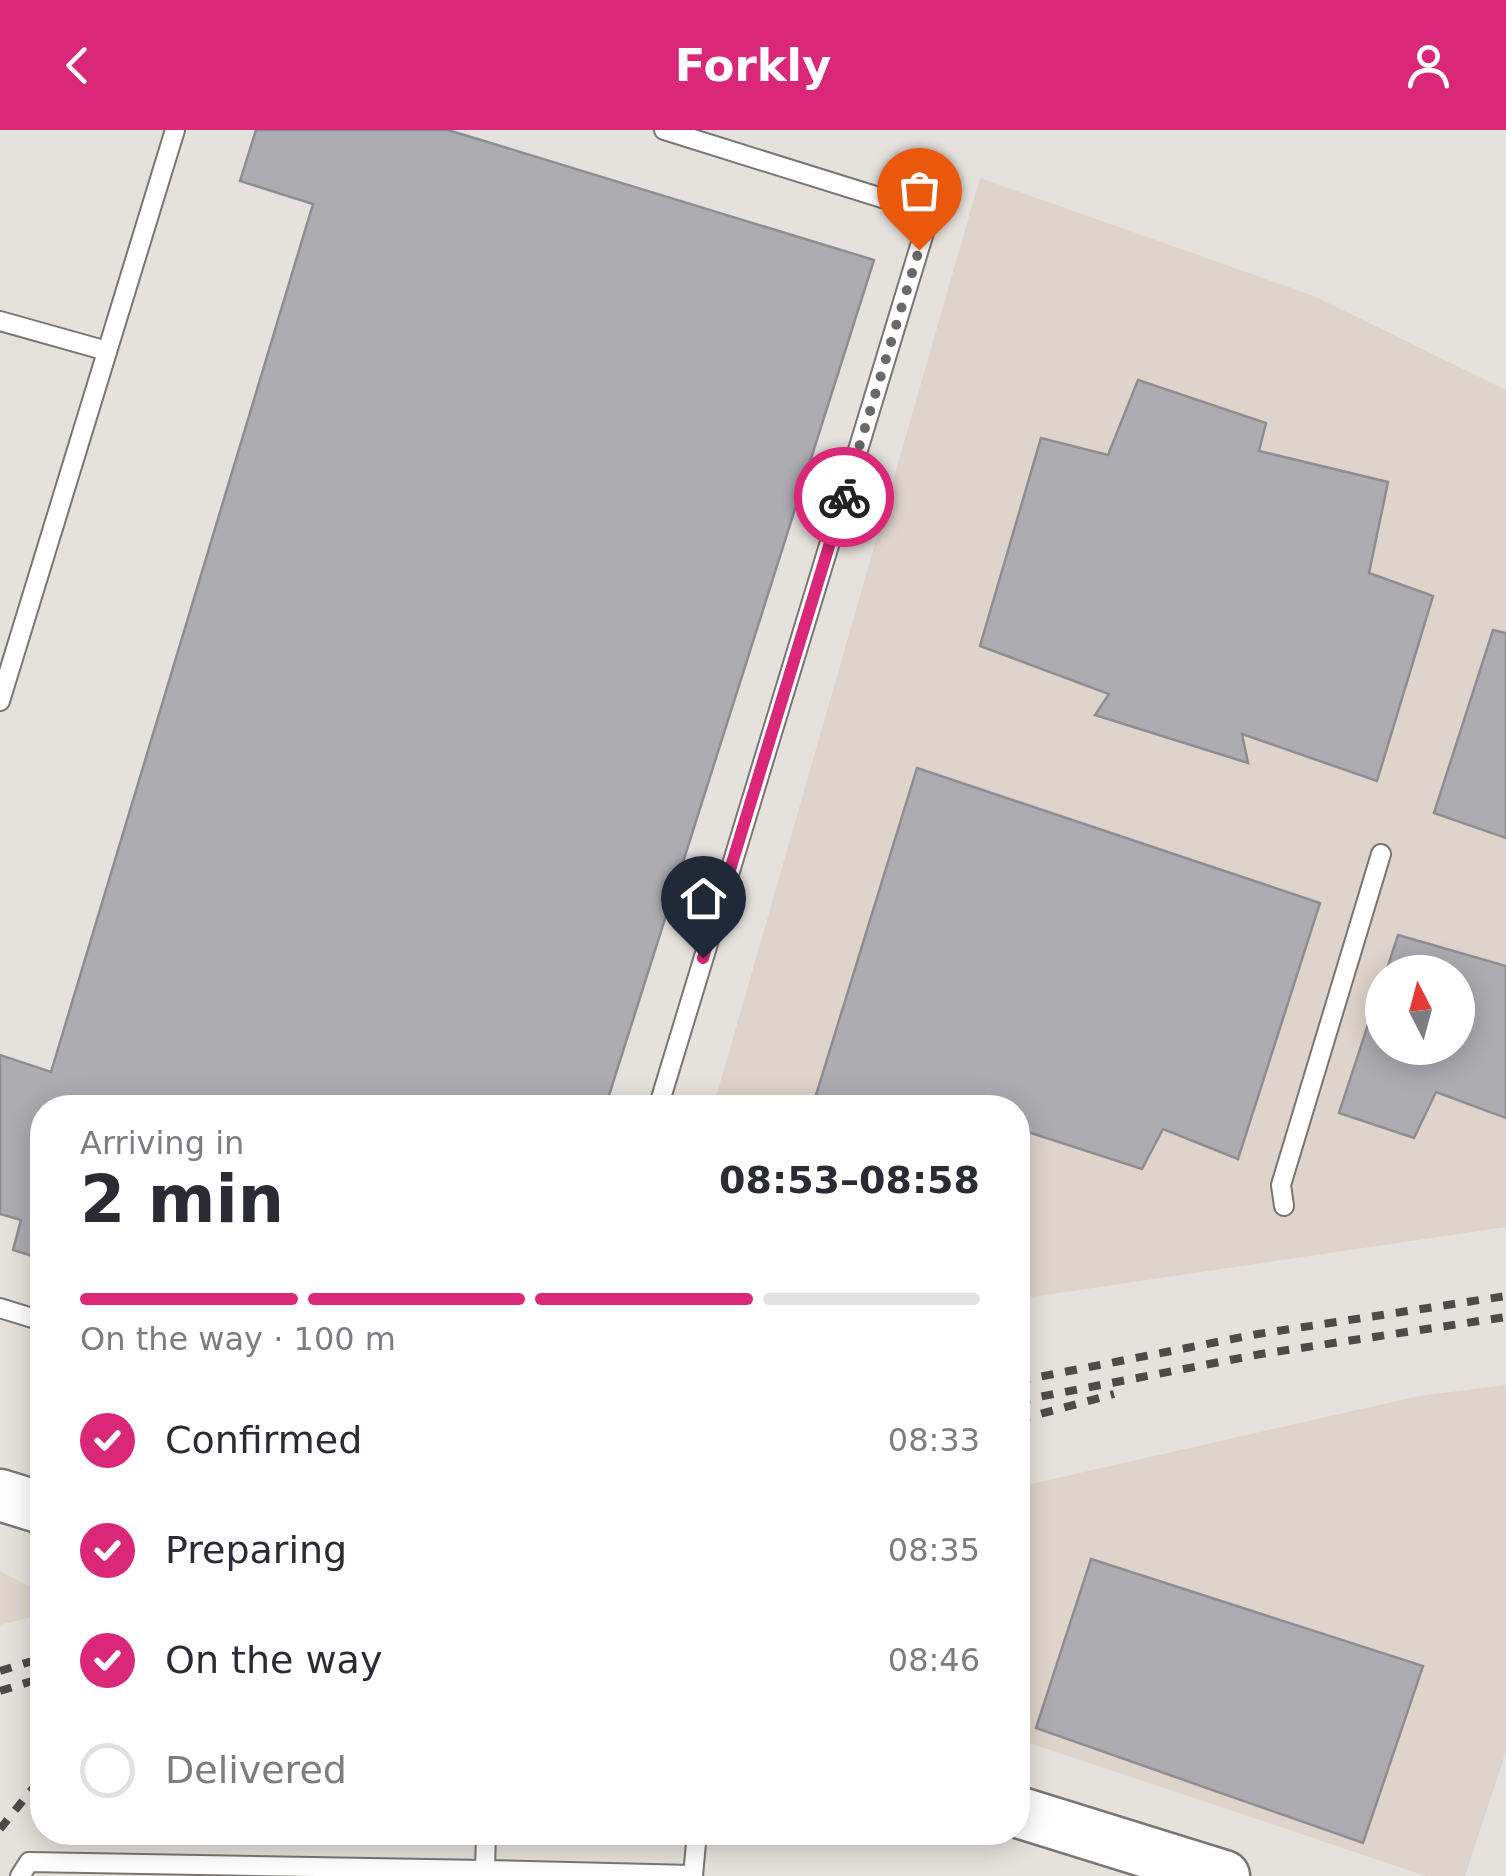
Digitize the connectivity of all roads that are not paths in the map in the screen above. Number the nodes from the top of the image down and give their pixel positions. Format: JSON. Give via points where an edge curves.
{"nodes":[{"id":1,"x":175,"y":130,"type":"edge"},
{"id":2,"x":664,"y":130,"type":"edge"},
{"id":3,"x":0,"y":321,"type":"edge"},
{"id":4,"x":106,"y":351,"type":"junction"},
{"id":5,"x":0,"y":701,"type":"edge"},
{"id":6,"x":1382,"y":854,"type":"dead end"},
{"id":7,"x":662,"y":1095,"type":"edge"},
{"id":8,"x":1284,"y":1206,"type":"dead end"},
{"id":9,"x":0,"y":1308,"type":"edge"},
{"id":10,"x":30,"y":1317,"type":"edge"},
{"id":11,"x":0,"y":1495,"type":"edge"},
{"id":12,"x":30,"y":1504,"type":"edge"},
{"id":13,"x":1030,"y":1816,"type":"edge"},
{"id":14,"x":486,"y":1845,"type":"edge"},
{"id":15,"x":695,"y":1845,"type":"edge"},
{"id":16,"x":485,"y":1870,"type":"junction"},
{"id":17,"x":20,"y":1876,"type":"edge"},
{"id":18,"x":693,"y":1876,"type":"edge"},
{"id":19,"x":1224,"y":1876,"type":"edge"}],
"edges":[{"from":1,"to":4,"type":"lane"},
{"from":2,"to":7,"type":"lane","via":[[930,213]]},
{"from":3,"to":4,"type":"lane"},
{"from":4,"to":5,"type":"lane"},
{"from":6,"to":8,"type":"lane","via":[[1280,1185]]},
{"from":9,"to":10,"type":"lane"},
{"from":11,"to":12,"type":"main road"},
{"from":13,"to":19,"type":"main road"},
{"from":14,"to":16,"type":"lane"},
{"from":15,"to":18,"type":"lane"},
{"from":16,"to":17,"type":"lane","via":[[29,1862]]},
{"from":16,"to":18,"type":"lane"}]}
